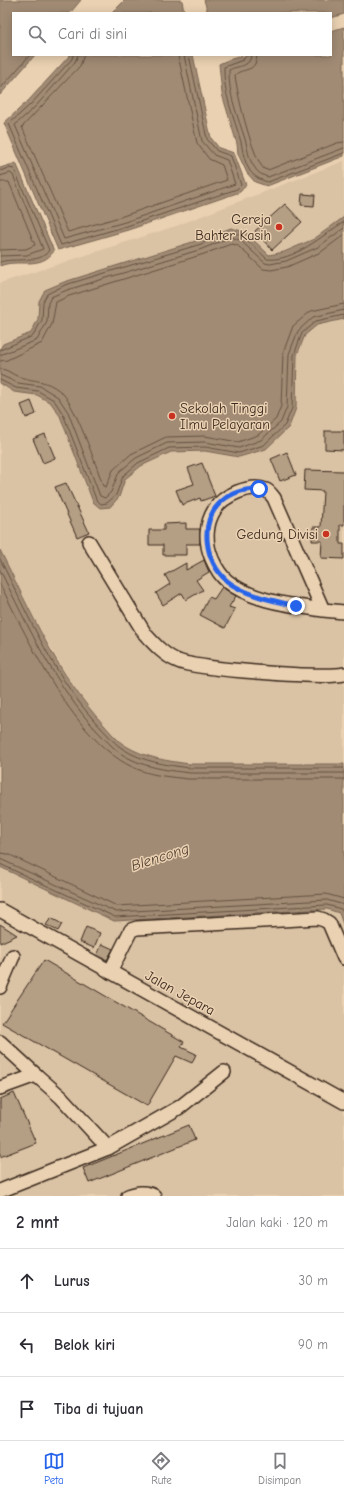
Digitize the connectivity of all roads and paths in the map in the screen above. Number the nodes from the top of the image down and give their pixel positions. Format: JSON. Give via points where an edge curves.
{"nodes":[{"id":1,"x":89,"y":542,"type":"dead end"},
{"id":2,"x":323,"y":610,"type":"junction"},
{"id":3,"x":344,"y":612,"type":"edge"},
{"id":4,"x":344,"y":674,"type":"edge"},
{"id":5,"x":0,"y":910,"type":"edge"},
{"id":6,"x":13,"y":956,"type":"dead end"},
{"id":7,"x":344,"y":958,"type":"edge"},
{"id":8,"x":110,"y":972,"type":"junction"},
{"id":9,"x":0,"y":986,"type":"edge"},
{"id":10,"x":0,"y":1042,"type":"edge"},
{"id":11,"x":224,"y":1072,"type":"dead end"},
{"id":12,"x":36,"y":1075,"type":"junction"},
{"id":13,"x":0,"y":1088,"type":"edge"},
{"id":14,"x":344,"y":1102,"type":"edge"},
{"id":15,"x":108,"y":1148,"type":"junction"},
{"id":16,"x":0,"y":1191,"type":"edge"},
{"id":17,"x":128,"y":1196,"type":"edge"},
{"id":18,"x":154,"y":1196,"type":"edge"}],
"edges":[{"from":1,"to":4,"type":"lane","via":[[145,634],[152,643],[177,661],[199,667]]},
{"from":2,"to":2,"type":"lane","via":[[271,494],[266,490],[248,489],[222,501],[214,510],[206,536],[208,550],[215,566],[227,581],[269,600]]},
{"from":2,"to":3,"type":"lane"},
{"from":5,"to":8,"type":"lane","name":"Jalan Jepara"},
{"from":6,"to":9,"type":"lane"},
{"from":7,"to":8,"type":"lane","via":[[329,923],[318,918],[137,928],[131,930]]},
{"from":8,"to":14,"type":"lane","name":"Jalan Jepara"},
{"from":10,"to":12,"type":"lane"},
{"from":11,"to":15,"type":"lane","via":[[180,1107]]},
{"from":12,"to":13,"type":"lane"},
{"from":12,"to":15,"type":"lane","via":[[61,1097]]},
{"from":15,"to":16,"type":"lane"},
{"from":17,"to":18,"type":"lane","via":[[142,1193]]}]}
